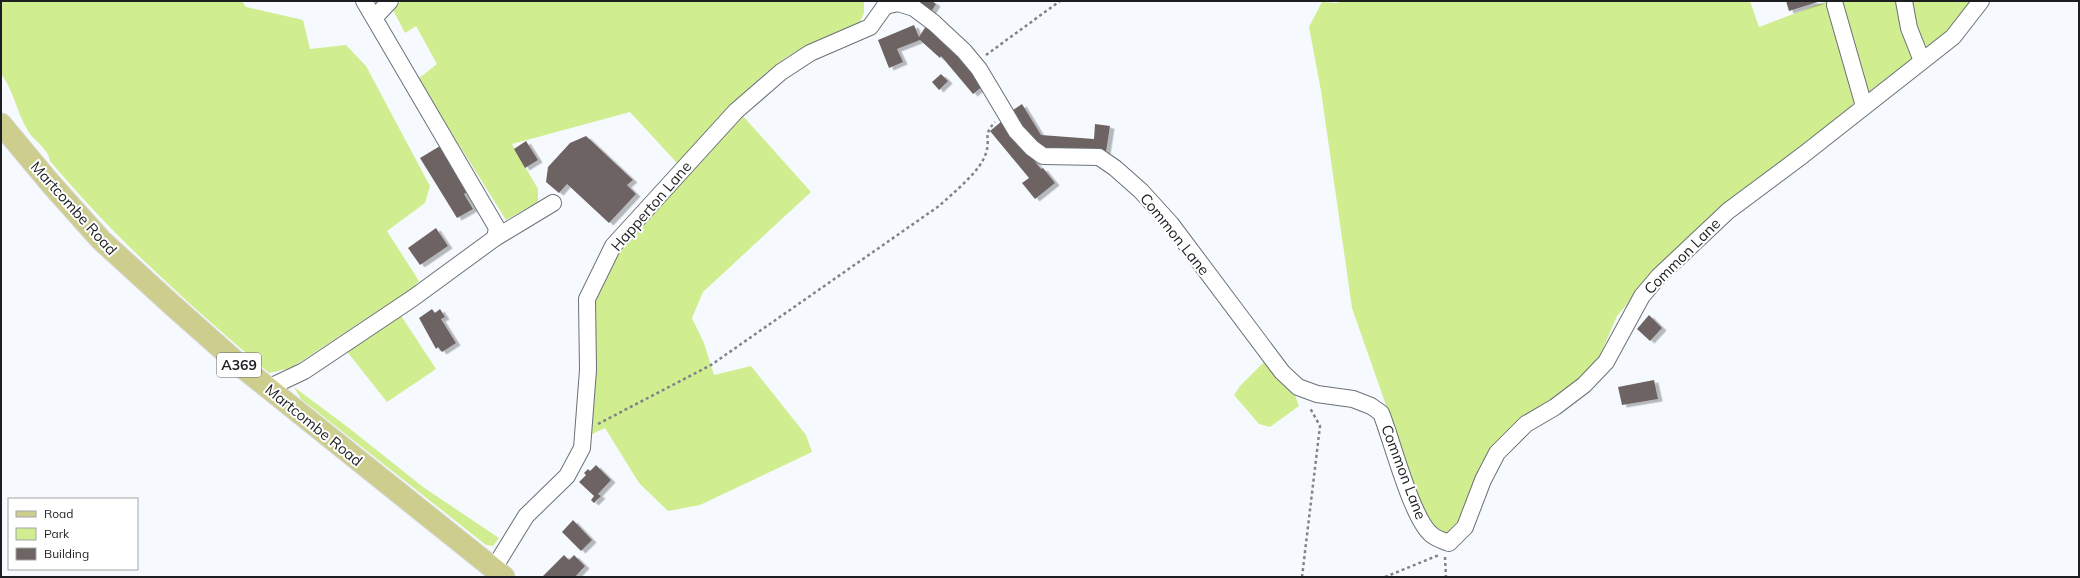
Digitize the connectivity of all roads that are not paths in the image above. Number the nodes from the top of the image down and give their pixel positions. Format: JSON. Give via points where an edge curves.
{"nodes":[{"id":1,"x":364,"y":1,"type":"edge"},
{"id":2,"x":390,"y":1,"type":"edge"},
{"id":3,"x":1904,"y":1,"type":"edge"},
{"id":4,"x":1980,"y":1,"type":"edge"},
{"id":5,"x":884,"y":3,"type":"edge"},
{"id":6,"x":1835,"y":5,"type":"dead end"},
{"id":7,"x":375,"y":17,"type":"junction"},
{"id":8,"x":1922,"y":61,"type":"junction"},
{"id":9,"x":1864,"y":106,"type":"junction"},
{"id":10,"x":1,"y":124,"type":"edge"},
{"id":11,"x":553,"y":203,"type":"dead end"},
{"id":12,"x":495,"y":238,"type":"junction"},
{"id":13,"x":268,"y":388,"type":"junction"},
{"id":14,"x":499,"y":573,"type":"edge"}],
"edges":[{"from":1,"to":7,"type":"street"},
{"from":2,"to":7,"type":"street"},
{"from":3,"to":8,"type":"street","via":[[1909,28]]},
{"from":4,"to":8,"type":"street","name":"Common Lane","via":[[1953,36]]},
{"from":5,"to":9,"type":"street","name":"Common Lane","via":[[898,3],[914,8],[934,22],[974,63],[1016,130],[1032,148],[1043,156],[1099,157],[1141,191],[1171,224],[1282,372],[1298,387],[1317,394],[1353,399],[1381,413],[1411,500],[1423,524],[1432,535],[1449,544],[1465,527],[1483,480],[1497,453],[1526,424],[1555,407],[1584,385],[1606,362],[1642,296],[1659,276],[1728,211],[1803,156]]},
{"from":5,"to":14,"type":"street","name":"Happerton Lane","via":[[870,27],[810,53],[781,72],[742,106],[613,246],[587,300],[588,370],[582,448],[567,476],[526,516]]},
{"from":6,"to":9,"type":"street"},
{"from":7,"to":12,"type":"street","via":[[498,228]]},
{"from":8,"to":9,"type":"street","name":"Common Lane"},
{"from":10,"to":13,"type":"main road","name":"Martcombe Road","number":"A369","via":[[50,184],[101,240]]},
{"from":11,"to":12,"type":"street"},
{"from":12,"to":13,"type":"street","via":[[413,298],[304,371]]},
{"from":13,"to":14,"type":"main road","name":"Martcombe Road","number":"A369"}]}
